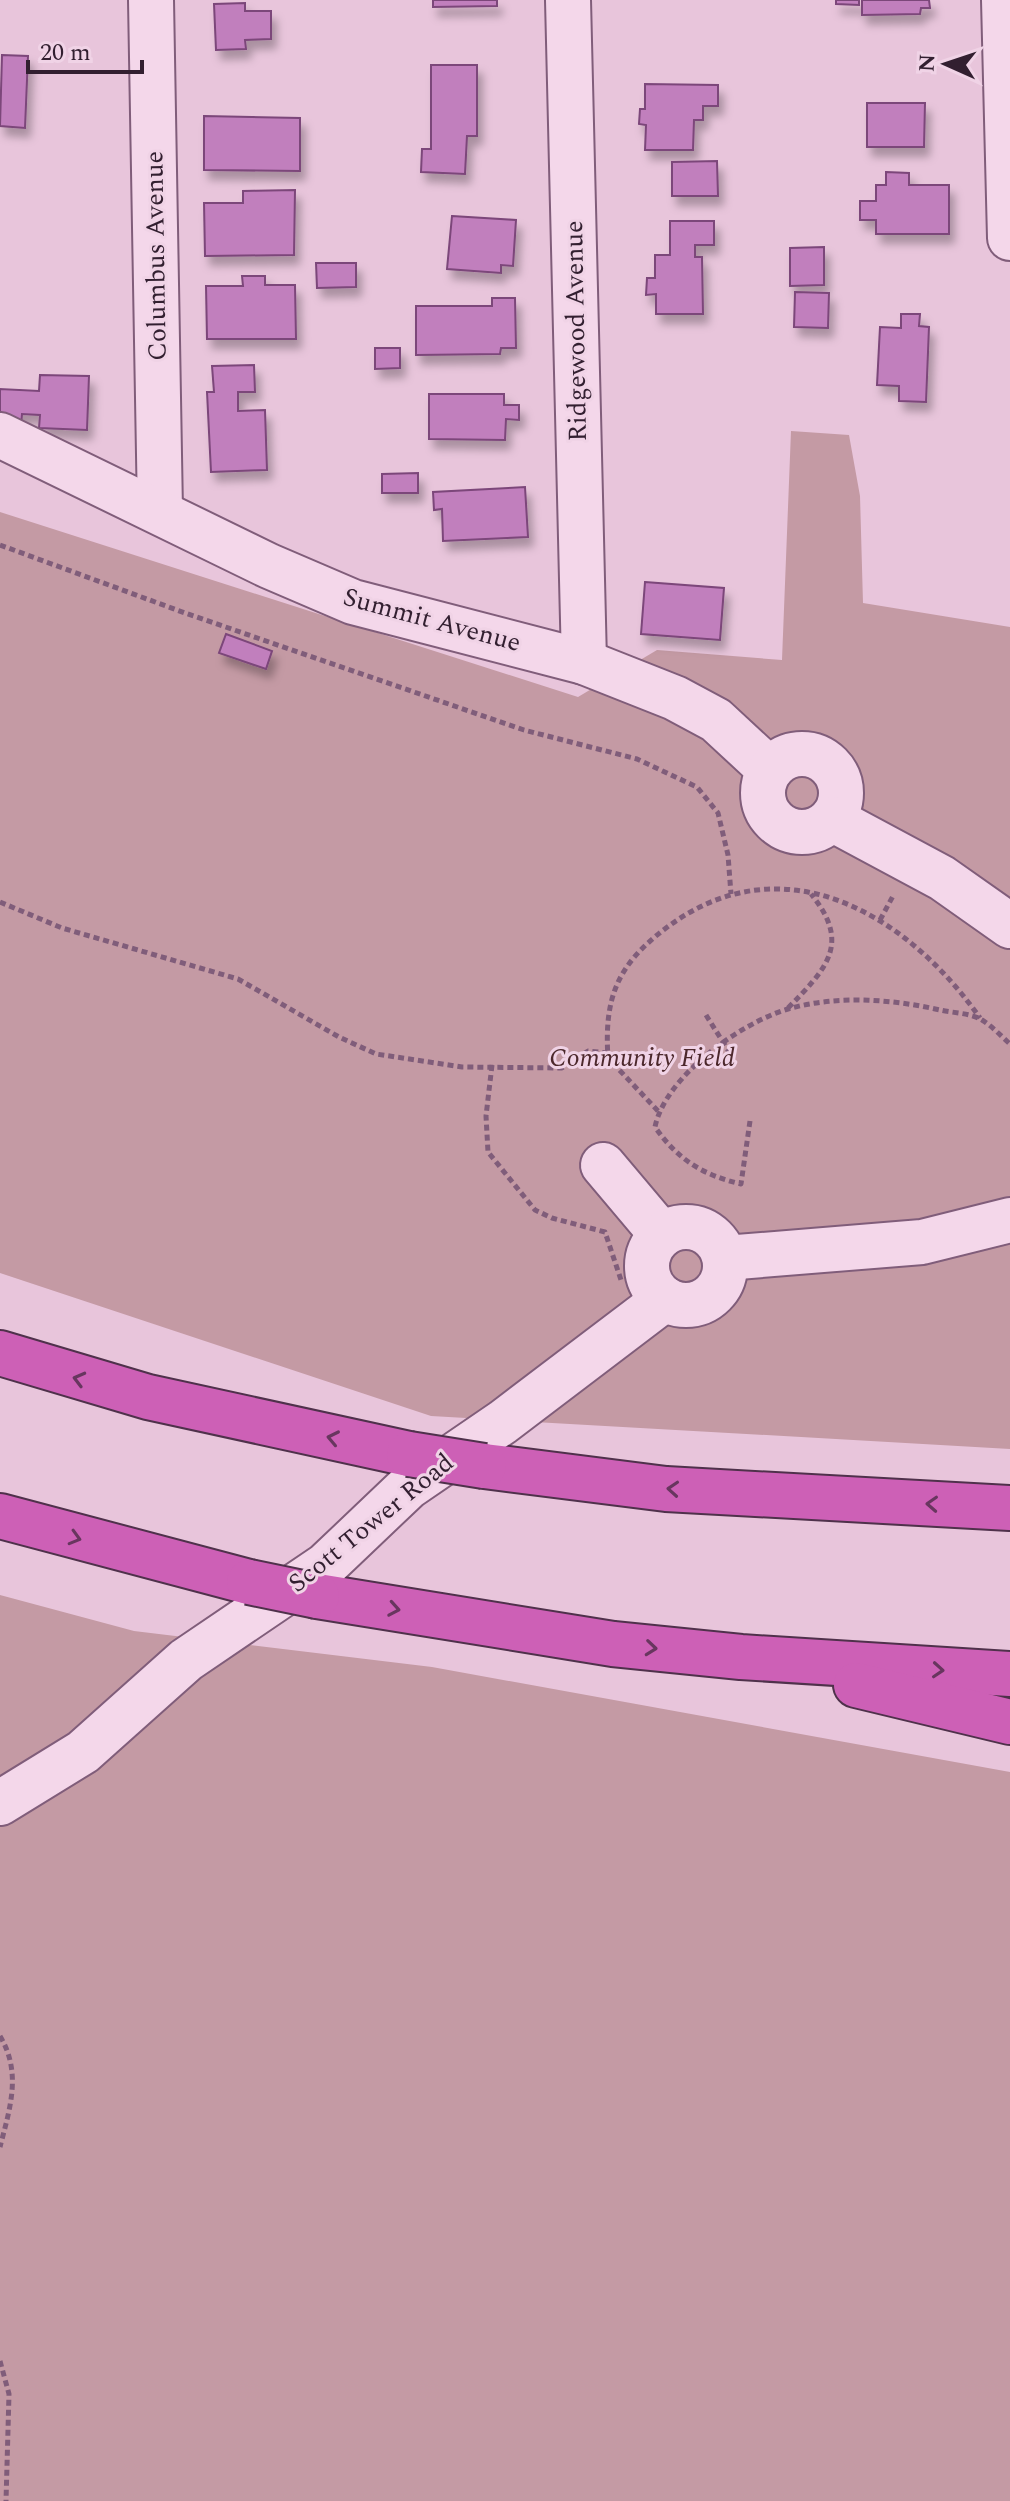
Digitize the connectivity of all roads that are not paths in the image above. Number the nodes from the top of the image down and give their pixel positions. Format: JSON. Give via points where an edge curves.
{"nodes":[{"id":1,"x":151,"y":0,"type":"edge"},
{"id":2,"x":568,"y":0,"type":"edge"},
{"id":3,"x":1004,"y":0,"type":"edge"},
{"id":4,"x":1010,"y":238,"type":"edge"},
{"id":5,"x":0,"y":435,"type":"edge"},
{"id":6,"x":160,"y":511,"type":"junction"},
{"id":7,"x":584,"y":662,"type":"junction"},
{"id":8,"x":1010,"y":926,"type":"edge"},
{"id":9,"x":603,"y":1165,"type":"dead end"},
{"id":10,"x":1010,"y":1220,"type":"edge"},
{"id":11,"x":662,"y":1235,"type":"junction"},
{"id":12,"x":725,"y":1258,"type":"junction"},
{"id":13,"x":650,"y":1311,"type":"junction"},
{"id":14,"x":0,"y":1353,"type":"edge"},
{"id":15,"x":1010,"y":1508,"type":"edge"},
{"id":16,"x":0,"y":1516,"type":"edge"},
{"id":17,"x":741,"y":1657,"type":"junction"},
{"id":18,"x":1010,"y":1674,"type":"edge"},
{"id":19,"x":1010,"y":1722,"type":"edge"},
{"id":20,"x":0,"y":1803,"type":"edge"}],
"edges":[{"from":1,"to":6,"type":"street","name":"Columbus Avenue"},
{"from":2,"to":7,"type":"street","name":"Ridgewood Avenue"},
{"from":3,"to":4,"type":"street"},
{"from":5,"to":6,"type":"street","name":"Summit Avenue"},
{"from":6,"to":7,"type":"street","name":"Summit Avenue","via":[[353,602]]},
{"from":7,"to":8,"type":"street","name":"Summit Avenue","via":[[716,720],[770,770],[794,754],[823,760],[834,769],[841,794],[832,819],[942,878]]},
{"from":9,"to":11,"type":"street"},
{"from":10,"to":12,"type":"street","via":[[922,1242]]},
{"from":11,"to":12,"type":"street","via":[[676,1228],[707,1232]]},
{"from":11,"to":13,"type":"street","via":[[647,1262]]},
{"from":12,"to":13,"type":"street","via":[[719,1289],[707,1300]]},
{"from":13,"to":20,"type":"street","name":"Scott Tower Road","via":[[408,1487],[326,1565],[186,1660],[83,1752]]},
{"from":15,"to":14,"type":"highway","one_way":true,"bridge":true,"via":[[666,1489],[484,1466],[148,1397]]},
{"from":16,"to":17,"type":"highway","one_way":true,"bridge":true,"via":[[317,1596],[613,1644]]},
{"from":17,"to":18,"type":"highway","one_way":true},
{"from":17,"to":19,"type":"highway"}]}
